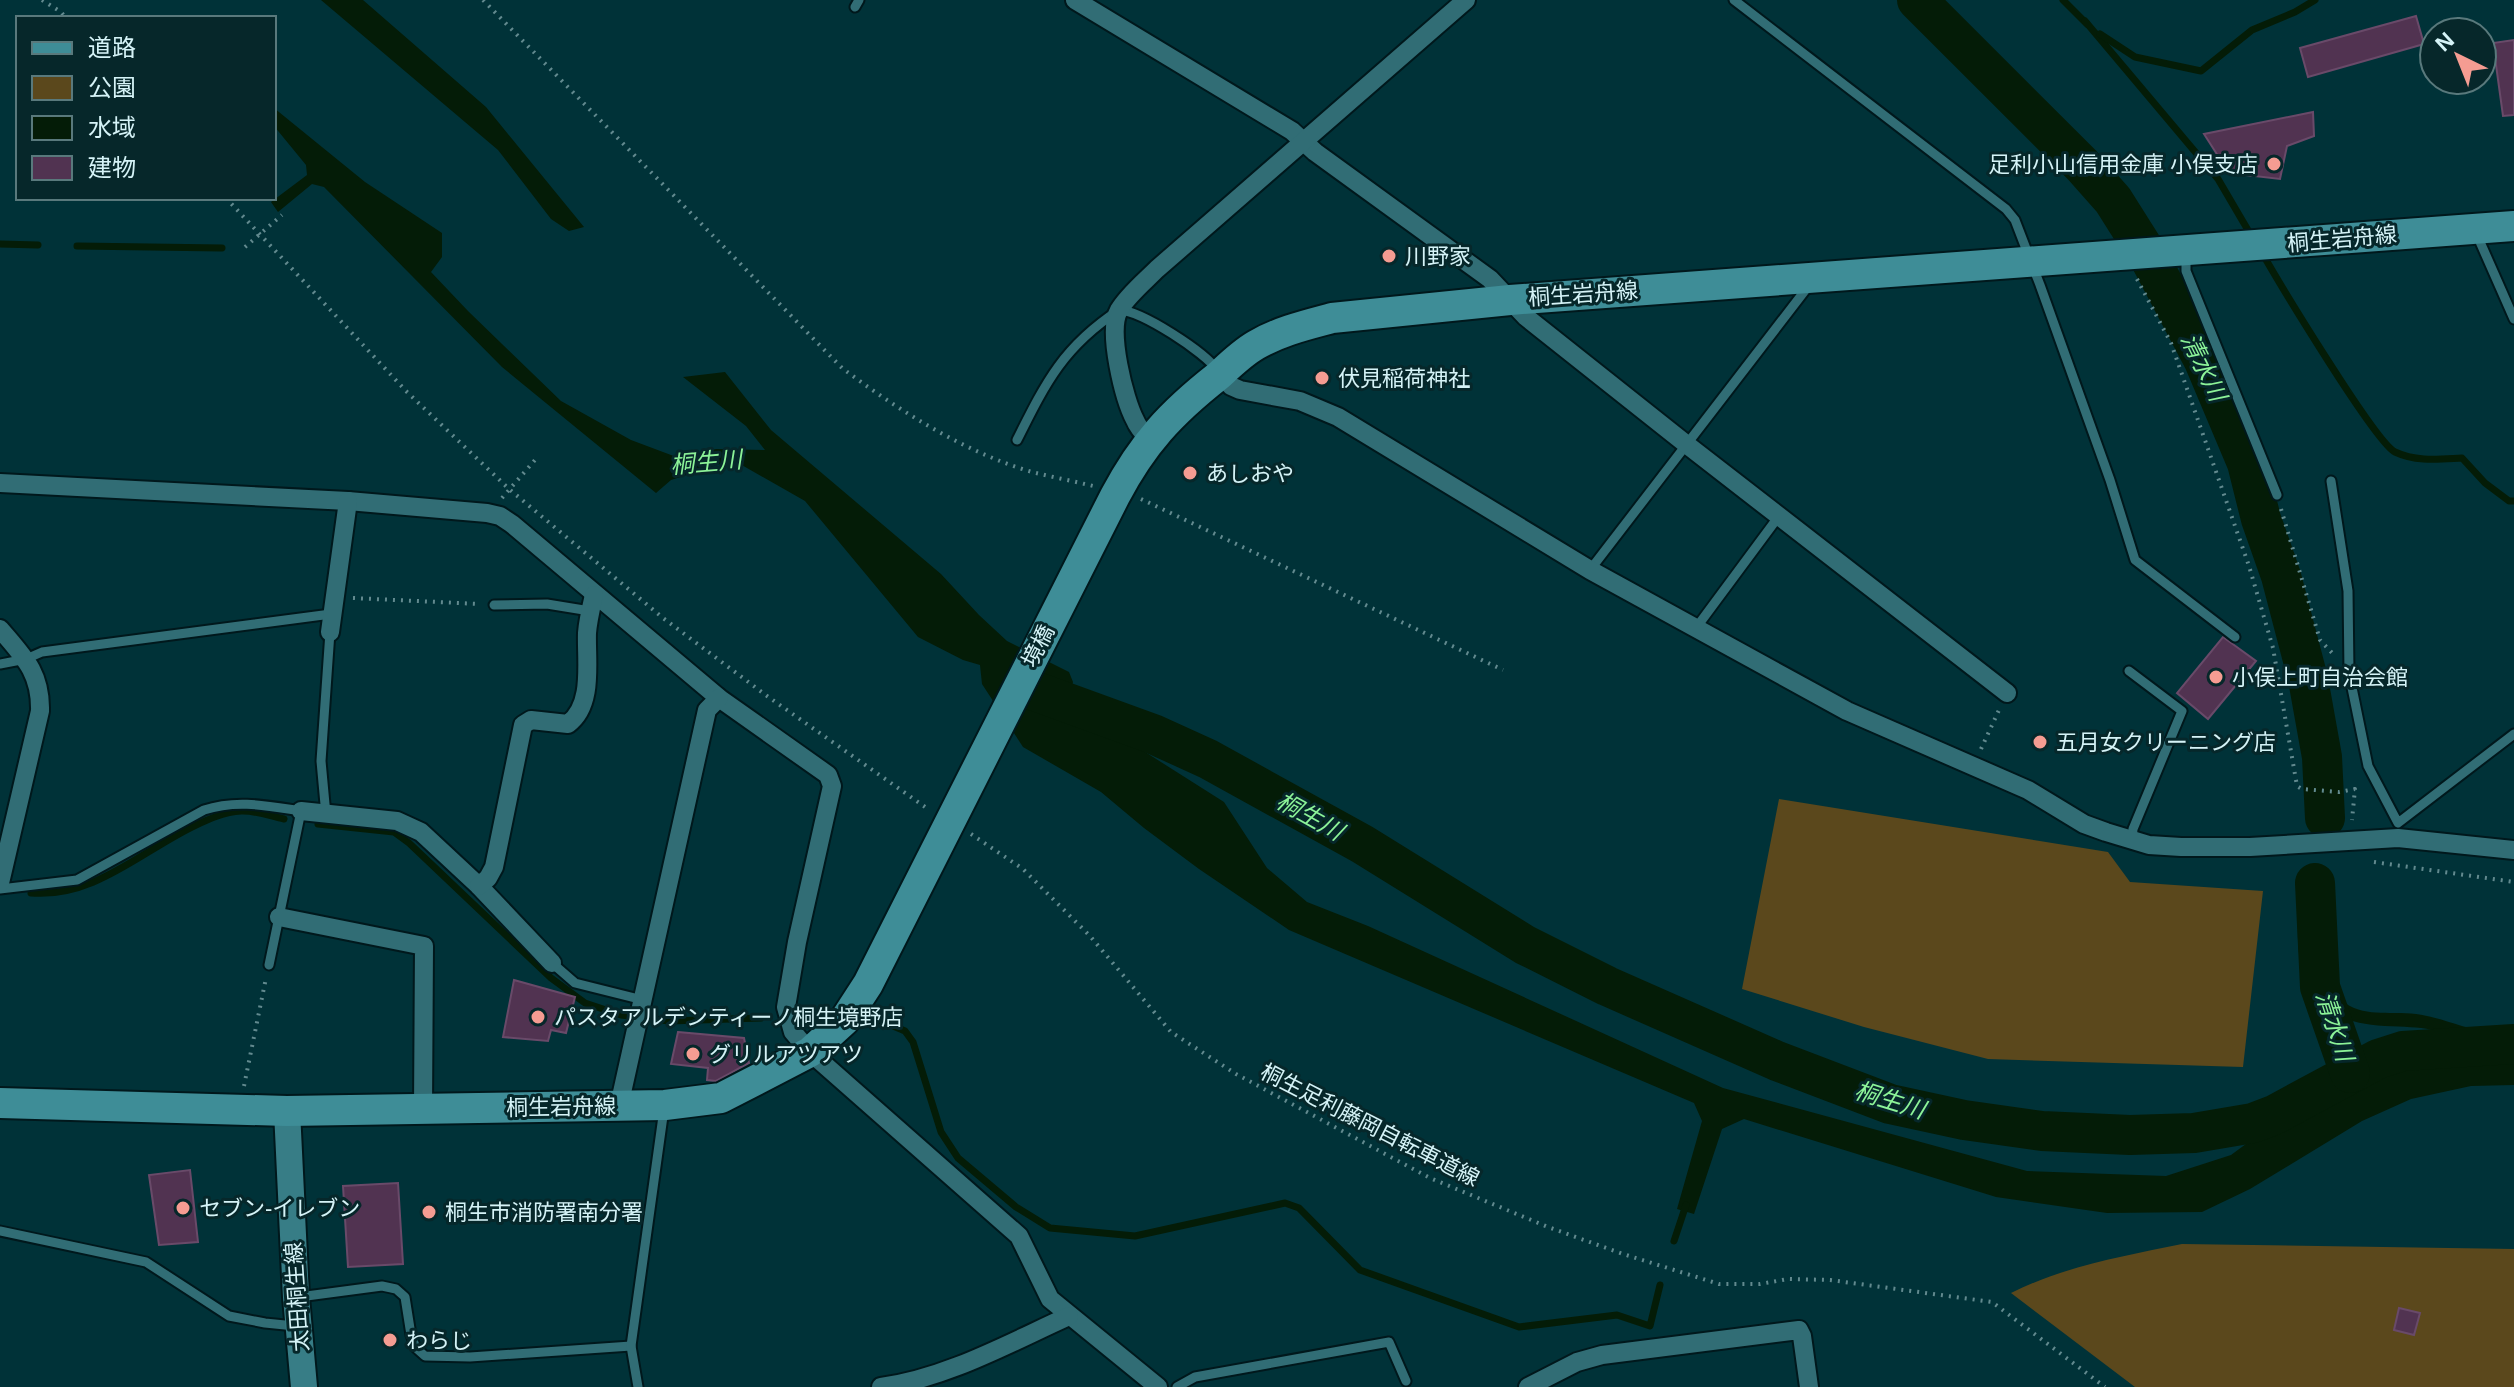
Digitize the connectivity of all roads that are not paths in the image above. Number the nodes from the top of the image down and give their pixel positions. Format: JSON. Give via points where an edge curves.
{"nodes":[{"id":1,"x":1075,"y":0,"type":"edge"},
{"id":2,"x":1466,"y":0,"type":"edge"},
{"id":3,"x":1734,"y":0,"type":"edge"},
{"id":4,"x":1305,"y":141,"type":"junction"},
{"id":5,"x":2514,"y":226,"type":"edge"},
{"id":6,"x":2474,"y":229,"type":"junction"},
{"id":7,"x":2178,"y":252,"type":"junction"},
{"id":8,"x":2031,"y":263,"type":"junction"},
{"id":9,"x":1816,"y":276,"type":"junction"},
{"id":10,"x":1510,"y":300,"type":"junction"},
{"id":11,"x":1119,"y":310,"type":"junction"},
{"id":12,"x":2514,"y":319,"type":"edge"},
{"id":13,"x":1220,"y":373,"type":"junction"},
{"id":14,"x":1017,"y":440,"type":"dead end"},
{"id":15,"x":1150,"y":440,"type":"junction"},
{"id":16,"x":1686,"y":444,"type":"junction"},
{"id":17,"x":2331,"y":481,"type":"dead end"},
{"id":18,"x":0,"y":483,"type":"edge"},
{"id":19,"x":1120,"y":494,"type":"joint"},
{"id":20,"x":2277,"y":495,"type":"road end"},
{"id":21,"x":348,"y":501,"type":"junction"},
{"id":22,"x":1779,"y":516,"type":"junction"},
{"id":23,"x":1590,"y":570,"type":"junction"},
{"id":24,"x":592,"y":603,"type":"junction"},
{"id":25,"x":494,"y":605,"type":"road end"},
{"id":26,"x":331,"y":615,"type":"junction"},
{"id":27,"x":1696,"y":628,"type":"junction"},
{"id":28,"x":0,"y":629,"type":"edge"},
{"id":29,"x":2235,"y":637,"type":"dead end"},
{"id":30,"x":26,"y":659,"type":"junction"},
{"id":31,"x":0,"y":664,"type":"edge"},
{"id":32,"x":2129,"y":671,"type":"dead end"},
{"id":33,"x":2007,"y":693,"type":"road end"},
{"id":34,"x":719,"y":698,"type":"junction"},
{"id":35,"x":2514,"y":734,"type":"edge"},
{"id":36,"x":962,"y":796,"type":"joint"},
{"id":37,"x":301,"y":811,"type":"junction"},
{"id":38,"x":326,"y":815,"type":"junction"},
{"id":39,"x":2398,"y":831,"type":"junction"},
{"id":40,"x":2132,"y":840,"type":"junction"},
{"id":41,"x":2514,"y":850,"type":"edge"},
{"id":42,"x":0,"y":886,"type":"edge"},
{"id":43,"x":479,"y":886,"type":"junction"},
{"id":44,"x":279,"y":917,"type":"junction"},
{"id":45,"x":552,"y":963,"type":"joint"},
{"id":46,"x":269,"y":965,"type":"road end"},
{"id":47,"x":643,"y":1000,"type":"junction"},
{"id":48,"x":810,"y":1052,"type":"junction"},
{"id":49,"x":0,"y":1103,"type":"edge"},
{"id":50,"x":665,"y":1105,"type":"junction"},
{"id":51,"x":619,"y":1106,"type":"junction"},
{"id":52,"x":423,"y":1110,"type":"junction"},
{"id":53,"x":287,"y":1111,"type":"junction"},
{"id":54,"x":0,"y":1231,"type":"edge"},
{"id":55,"x":296,"y":1297,"type":"junction"},
{"id":56,"x":1069,"y":1316,"type":"junction"},
{"id":57,"x":298,"y":1326,"type":"junction"},
{"id":58,"x":631,"y":1346,"type":"junction"},
{"id":59,"x":1406,"y":1381,"type":"dead end"},
{"id":60,"x":303,"y":1384,"type":"edge"},
{"id":61,"x":893,"y":1386,"type":"edge"},
{"id":62,"x":638,"y":1387,"type":"edge"},
{"id":63,"x":1158,"y":1387,"type":"edge"},
{"id":64,"x":1177,"y":1387,"type":"edge"},
{"id":65,"x":1528,"y":1387,"type":"edge"},
{"id":66,"x":1809,"y":1387,"type":"edge"}],
"edges":[{"from":1,"to":4,"type":"street"},
{"from":2,"to":4,"type":"street"},
{"from":3,"to":8,"type":"lane","via":[[2006,209]]},
{"from":4,"to":10,"type":"street","via":[[1490,279]]},
{"from":4,"to":11,"type":"street","via":[[1157,269]]},
{"from":5,"to":6,"type":"main road","name":"桐生岩舟線"},
{"from":6,"to":7,"type":"main road","name":"桐生岩舟線"},
{"from":6,"to":12,"type":"lane"},
{"from":7,"to":8,"type":"main road","name":"桐生岩舟線"},
{"from":7,"to":20,"type":"lane"},
{"from":8,"to":9,"type":"main road","name":"桐生岩舟線"},
{"from":8,"to":29,"type":"lane","via":[[2135,560]]},
{"from":9,"to":10,"type":"main road","name":"桐生岩舟線"},
{"from":9,"to":16,"type":"lane"},
{"from":10,"to":13,"type":"main road","name":"桐生岩舟線","via":[[1303,325],[1255,345]]},
{"from":10,"to":16,"type":"street"},
{"from":11,"to":13,"type":"lane","via":[[1201,352]]},
{"from":11,"to":14,"type":"lane","via":[[1064,357]]},
{"from":11,"to":15,"type":"street","via":[[1115,339],[1124,385],[1133,416]]},
{"from":13,"to":15,"type":"main road","name":"桐生岩舟線","via":[[1179,406]]},
{"from":13,"to":23,"type":"street","via":[[1240,390],[1300,401],[1338,417]]},
{"from":15,"to":19,"type":"main road","name":"桐生岩舟線"},
{"from":16,"to":22,"type":"street"},
{"from":16,"to":23,"type":"lane"},
{"from":17,"to":39,"type":"lane","via":[[2348,591],[2348,665],[2368,766]]},
{"from":18,"to":21,"type":"street"},
{"from":19,"to":36,"type":"main road","name":"境橋"},
{"from":21,"to":24,"type":"street","via":[[500,516]]},
{"from":21,"to":26,"type":"street"},
{"from":22,"to":27,"type":"lane"},
{"from":22,"to":33,"type":"street"},
{"from":23,"to":27,"type":"street"},
{"from":24,"to":25,"type":"lane"},
{"from":24,"to":34,"type":"street"},
{"from":24,"to":43,"type":"street","via":[[588,678],[580,711],[568,724],[531,720],[523,725],[494,867]]},
{"from":26,"to":30,"type":"lane","via":[[42,652]]},
{"from":26,"to":38,"type":"lane","via":[[321,761]]},
{"from":27,"to":40,"type":"street","via":[[1847,711],[2028,790],[2084,824]]},
{"from":28,"to":30,"type":"street"},
{"from":30,"to":31,"type":"lane"},
{"from":30,"to":42,"type":"street","via":[[41,692],[40,711]]},
{"from":32,"to":40,"type":"lane","via":[[2182,711]]},
{"from":34,"to":47,"type":"street","via":[[707,710]]},
{"from":34,"to":48,"type":"street","via":[[828,775],[832,786],[786,1007],[793,1032]]},
{"from":35,"to":39,"type":"lane"},
{"from":36,"to":48,"type":"main road","name":"桐生岩舟線","via":[[868,984],[844,1021]]},
{"from":37,"to":38,"type":"street"},
{"from":37,"to":42,"type":"lane","via":[[223,804],[77,880]]},
{"from":37,"to":44,"type":"lane"},
{"from":38,"to":43,"type":"street","via":[[409,826]]},
{"from":39,"to":40,"type":"street","via":[[2250,847],[2181,847]]},
{"from":39,"to":41,"type":"street"},
{"from":43,"to":45,"type":"street"},
{"from":44,"to":46,"type":"lane"},
{"from":44,"to":52,"type":"street","via":[[424,946]]},
{"from":45,"to":47,"type":"lane","via":[[575,983]]},
{"from":47,"to":51,"type":"street"},
{"from":48,"to":50,"type":"main road","name":"桐生岩舟線","via":[[721,1098]]},
{"from":48,"to":56,"type":"street","via":[[1019,1236],[1050,1299]]},
{"from":49,"to":53,"type":"main road","name":"桐生岩舟線"},
{"from":50,"to":51,"type":"main road","name":"桐生岩舟線"},
{"from":50,"to":58,"type":"lane"},
{"from":51,"to":52,"type":"main road","name":"桐生岩舟線"},
{"from":52,"to":53,"type":"main road","name":"桐生岩舟線"},
{"from":53,"to":55,"type":"main road","name":"太田桐生線"},
{"from":54,"to":57,"type":"lane","via":[[146,1262],[229,1316]]},
{"from":55,"to":57,"type":"main road","name":"太田桐生線"},
{"from":55,"to":58,"type":"lane","via":[[382,1286],[396,1289],[405,1297],[416,1348],[425,1356]]},
{"from":56,"to":61,"type":"street","via":[[959,1366]]},
{"from":56,"to":63,"type":"street"},
{"from":57,"to":60,"type":"main road","name":"太田桐生線"},
{"from":58,"to":62,"type":"lane"},
{"from":59,"to":64,"type":"lane","via":[[1389,1342],[1195,1377]]},
{"from":65,"to":66,"type":"street","via":[[1602,1355],[1799,1330]]}]}
